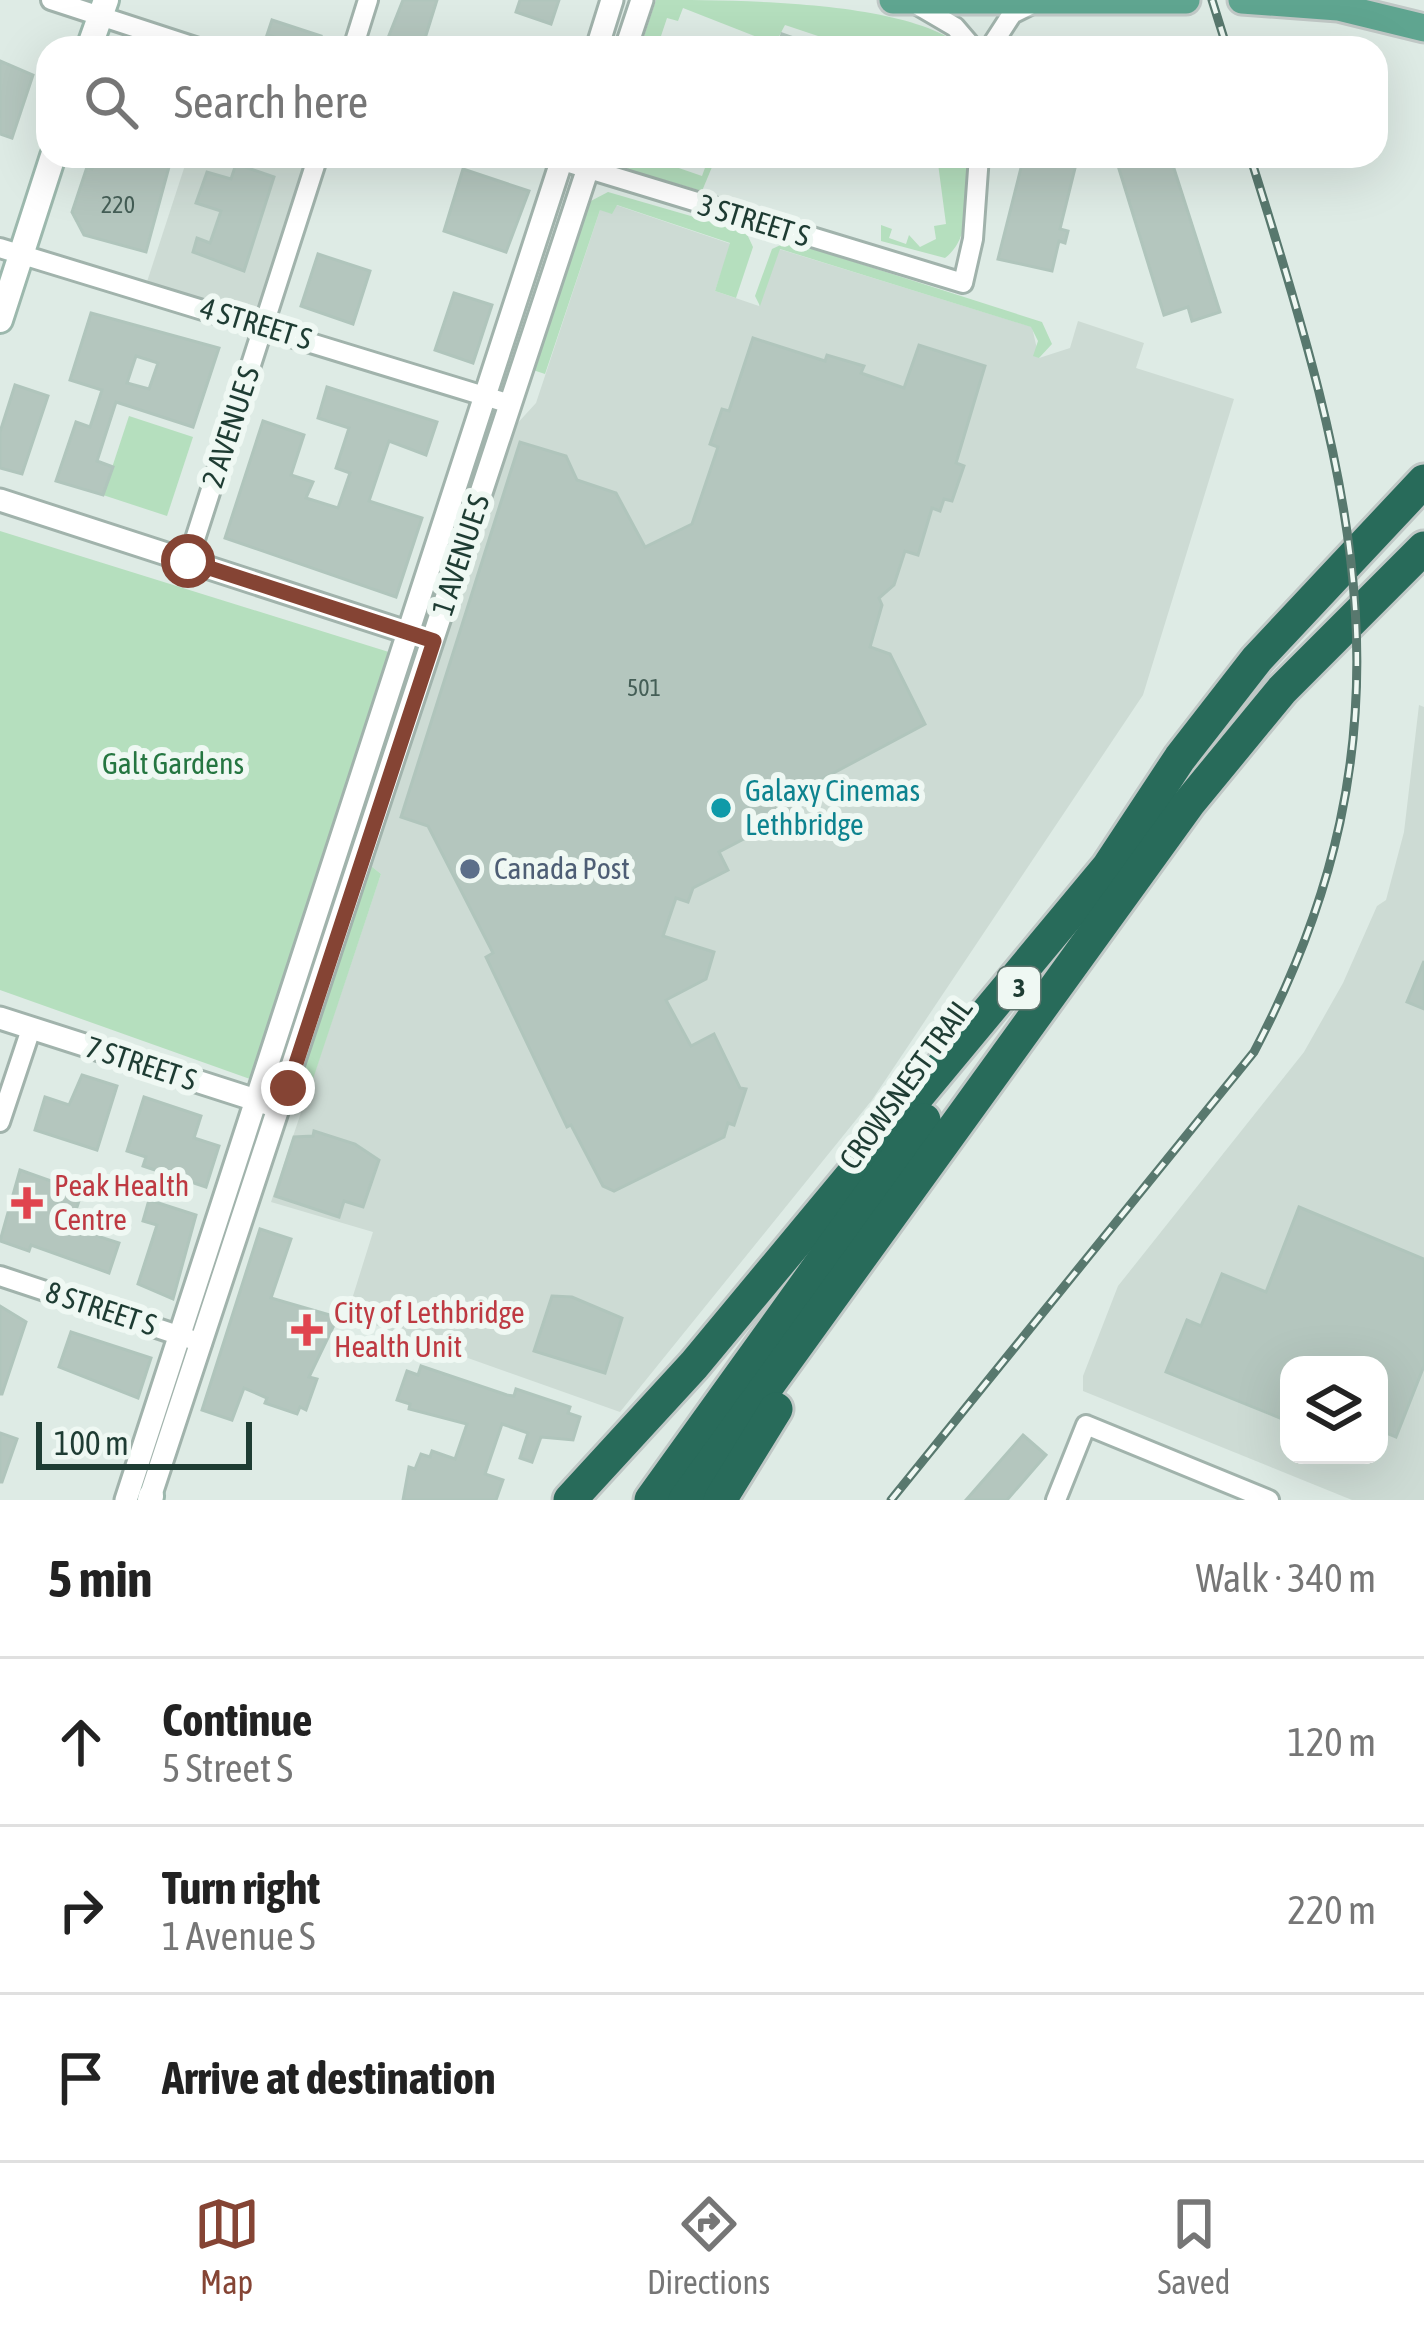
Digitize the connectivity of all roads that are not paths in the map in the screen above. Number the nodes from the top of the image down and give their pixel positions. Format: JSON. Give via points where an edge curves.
{"nodes":[{"id":1,"x":50,"y":0,"type":"edge"},
{"id":2,"x":368,"y":0,"type":"edge"},
{"id":3,"x":612,"y":0,"type":"edge"},
{"id":4,"x":642,"y":0,"type":"edge"},
{"id":5,"x":893,"y":0,"type":"edge"},
{"id":6,"x":1186,"y":0,"type":"edge"},
{"id":7,"x":1242,"y":0,"type":"edge"},
{"id":8,"x":910,"y":1,"type":"edge"},
{"id":9,"x":1036,"y":3,"type":"edge"},
{"id":10,"x":103,"y":8,"type":"edge"},
{"id":11,"x":1424,"y":28,"type":"edge"},
{"id":12,"x":170,"y":36,"type":"edge"},
{"id":13,"x":357,"y":36,"type":"edge"},
{"id":14,"x":601,"y":36,"type":"edge"},
{"id":15,"x":630,"y":36,"type":"edge"},
{"id":16,"x":963,"y":36,"type":"edge"},
{"id":17,"x":998,"y":36,"type":"edge"},
{"id":18,"x":47,"y":168,"type":"edge"},
{"id":19,"x":314,"y":168,"type":"edge"},
{"id":20,"x":554,"y":168,"type":"edge"},
{"id":21,"x":588,"y":168,"type":"edge"},
{"id":22,"x":606,"y":168,"type":"edge"},
{"id":23,"x":978,"y":168,"type":"edge"},
{"id":24,"x":9,"y":252,"type":"edge"},
{"id":25,"x":0,"y":320,"type":"edge"},
{"id":26,"x":264,"y":325,"type":"junction"},
{"id":27,"x":485,"y":395,"type":"junction"},
{"id":28,"x":510,"y":404,"type":"junction"},
{"id":29,"x":1424,"y":481,"type":"edge"},
{"id":30,"x":0,"y":500,"type":"edge"},
{"id":31,"x":1424,"y":506,"type":"edge"},
{"id":32,"x":1424,"y":548,"type":"edge"},
{"id":33,"x":188,"y":561,"type":"junction"},
{"id":34,"x":1424,"y":573,"type":"edge"},
{"id":35,"x":408,"y":633,"type":"junction"},
{"id":36,"x":434,"y":641,"type":"junction"},
{"id":37,"x":1189,"y":803,"type":"junction"},
{"id":38,"x":1108,"y":866,"type":"junction"},
{"id":39,"x":0,"y":1018,"type":"edge"},
{"id":40,"x":1032,"y":1019,"type":"junction"},
{"id":41,"x":31,"y":1029,"type":"junction"},
{"id":42,"x":255,"y":1100,"type":"junction"},
{"id":43,"x":282,"y":1109,"type":"junction"},
{"id":44,"x":0,"y":1122,"type":"edge"},
{"id":45,"x":0,"y":1276,"type":"edge"},
{"id":46,"x":192,"y":1339,"type":"junction"},
{"id":47,"x":144,"y":1499,"type":"edge"},
{"id":48,"x":570,"y":1500,"type":"edge"},
{"id":49,"x":650,"y":1500,"type":"edge"},
{"id":50,"x":685,"y":1500,"type":"edge"},
{"id":51,"x":720,"y":1500,"type":"edge"},
{"id":52,"x":1056,"y":1500,"type":"edge"},
{"id":53,"x":1269,"y":1500,"type":"edge"}],
"edges":[{"from":1,"to":10,"type":"street"},
{"from":2,"to":13,"type":"street"},
{"from":3,"to":14,"type":"street"},
{"from":4,"to":15,"type":"street"},
{"from":5,"to":8,"type":"main road"},
{"from":6,"to":9,"type":"main road"},
{"from":7,"to":11,"type":"main road","via":[[1338,8]]},
{"from":8,"to":9,"type":"main road"},
{"from":8,"to":16,"type":"street"},
{"from":9,"to":17,"type":"street","via":[[1012,14]]},
{"from":10,"to":12,"type":"street"},
{"from":18,"to":24,"type":"main road"},
{"from":19,"to":26,"type":"street","name":"2 AVENUE S"},
{"from":20,"to":27,"type":"street","name":"1 AVENUE S"},
{"from":21,"to":28,"type":"street","name":"1 AVENUE S"},
{"from":22,"to":23,"type":"street","name":"3 STREET S","via":[[963,283]]},
{"from":24,"to":25,"type":"main road"},
{"from":24,"to":26,"type":"street","name":"4 STREET S"},
{"from":26,"to":27,"type":"street","name":"4 STREET S"},
{"from":26,"to":33,"type":"street","name":"2 AVENUE S"},
{"from":27,"to":28,"type":"street","name":"4 STREET S"},
{"from":27,"to":35,"type":"street","name":"1 AVENUE S"},
{"from":28,"to":36,"type":"street","name":"1 AVENUE S"},
{"from":29,"to":38,"type":"highway","via":[[1257,659]]},
{"from":30,"to":33,"type":"street"},
{"from":31,"to":38,"type":"highway","name":"CROWSNEST TRAIL","number":"3","via":[[1247,687]]},
{"from":32,"to":37,"type":"highway","number":"3","via":[[1282,690]]},
{"from":33,"to":35,"type":"street"},
{"from":34,"to":37,"type":"highway"},
{"from":35,"to":36,"type":"street"},
{"from":35,"to":42,"type":"street","name":"1 AVENUE S"},
{"from":36,"to":43,"type":"street","name":"1 AVENUE S"},
{"from":37,"to":40,"type":"highway","number":"3"},
{"from":38,"to":48,"type":"highway","via":[[694,1365]]},
{"from":38,"to":49,"type":"highway","name":"CROWSNEST TRAIL","number":"3"},
{"from":39,"to":41,"type":"street","name":"7 STREET S"},
{"from":40,"to":50,"type":"highway","number":"3"},
{"from":40,"to":51,"type":"highway"},
{"from":41,"to":42,"type":"street","name":"7 STREET S"},
{"from":41,"to":44,"type":"street"},
{"from":42,"to":43,"type":"street","name":"7 STREET S"},
{"from":42,"to":46,"type":"street","name":"1 AVENUE S"},
{"from":43,"to":46,"type":"street","name":"1 AVENUE S"},
{"from":45,"to":46,"type":"street","name":"8 STREET S"},
{"from":46,"to":47,"type":"street","name":"1 AVENUE S"},
{"from":52,"to":53,"type":"street","via":[[1086,1425]]}]}
